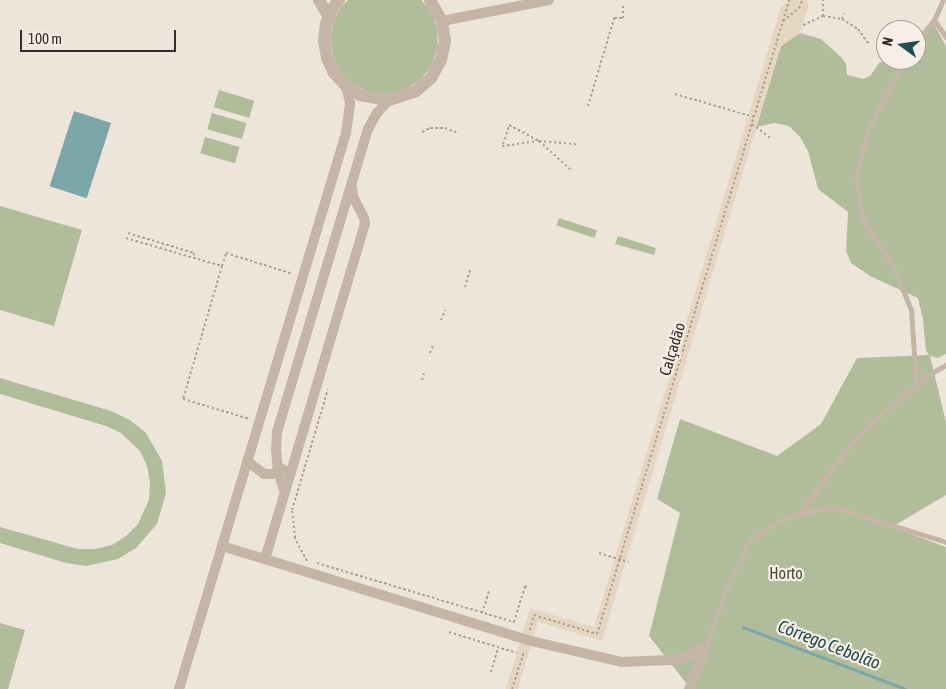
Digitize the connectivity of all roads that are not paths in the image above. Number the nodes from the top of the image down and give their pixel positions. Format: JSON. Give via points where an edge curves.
{"nodes":[{"id":1,"x":319,"y":0,"type":"edge"},
{"id":2,"x":339,"y":0,"type":"edge"},
{"id":3,"x":430,"y":0,"type":"edge"},
{"id":4,"x":549,"y":0,"type":"edge"},
{"id":5,"x":943,"y":0,"type":"edge"},
{"id":6,"x":329,"y":17,"type":"junction"},
{"id":7,"x":934,"y":20,"type":"junction"},
{"id":8,"x":442,"y":21,"type":"junction"},
{"id":9,"x":926,"y":30,"type":"edge"},
{"id":10,"x":946,"y":37,"type":"edge"},
{"id":11,"x":900,"y":70,"type":"edge"},
{"id":12,"x":346,"y":86,"type":"junction"},
{"id":13,"x":389,"y":100,"type":"junction"},
{"id":14,"x":352,"y":184,"type":"junction"},
{"id":15,"x":946,"y":366,"type":"edge"},
{"id":16,"x":916,"y":383,"type":"junction"},
{"id":17,"x":247,"y":461,"type":"junction"},
{"id":18,"x":294,"y":463,"type":"junction"},
{"id":19,"x":278,"y":472,"type":"junction"},
{"id":20,"x":285,"y":493,"type":"junction"},
{"id":21,"x":800,"y":514,"type":"junction"},
{"id":22,"x":946,"y":542,"type":"edge"},
{"id":23,"x":222,"y":546,"type":"junction"},
{"id":24,"x":265,"y":559,"type":"junction"},
{"id":25,"x":703,"y":652,"type":"junction"},
{"id":26,"x":179,"y":689,"type":"edge"},
{"id":27,"x":688,"y":689,"type":"edge"}],
"edges":[{"from":1,"to":6,"type":"street"},
{"from":2,"to":6,"type":"street"},
{"from":3,"to":8,"type":"street"},
{"from":4,"to":8,"type":"street"},
{"from":5,"to":7,"type":"lane"},
{"from":6,"to":12,"type":"street","via":[[324,42],[327,58],[334,73]]},
{"from":7,"to":9,"type":"lane"},
{"from":7,"to":10,"type":"lane"},
{"from":8,"to":13,"type":"street","via":[[444,41],[441,60],[431,78],[416,91]]},
{"from":11,"to":16,"type":"lane","via":[[870,125],[856,176],[862,219],[892,265],[911,310]]},
{"from":12,"to":13,"type":"street","via":[[360,95]]},
{"from":12,"to":17,"type":"street","via":[[350,102],[348,124]]},
{"from":13,"to":14,"type":"street","via":[[368,129]]},
{"from":14,"to":18,"type":"street","via":[[353,196],[365,224]]},
{"from":14,"to":19,"type":"street","via":[[277,432]]},
{"from":15,"to":16,"type":"lane"},
{"from":16,"to":21,"type":"lane","via":[[851,445]]},
{"from":17,"to":19,"type":"street","via":[[264,474]]},
{"from":17,"to":23,"type":"street"},
{"from":18,"to":19,"type":"street"},
{"from":18,"to":20,"type":"street"},
{"from":19,"to":20,"type":"street"},
{"from":20,"to":24,"type":"street"},
{"from":21,"to":22,"type":"lane","via":[[837,508]]},
{"from":21,"to":25,"type":"lane","via":[[764,530],[750,542],[729,583]]},
{"from":23,"to":24,"type":"street"},
{"from":23,"to":26,"type":"street"},
{"from":24,"to":25,"type":"street","via":[[527,640],[622,662],[670,660]]},
{"from":25,"to":27,"type":"street"}]}
